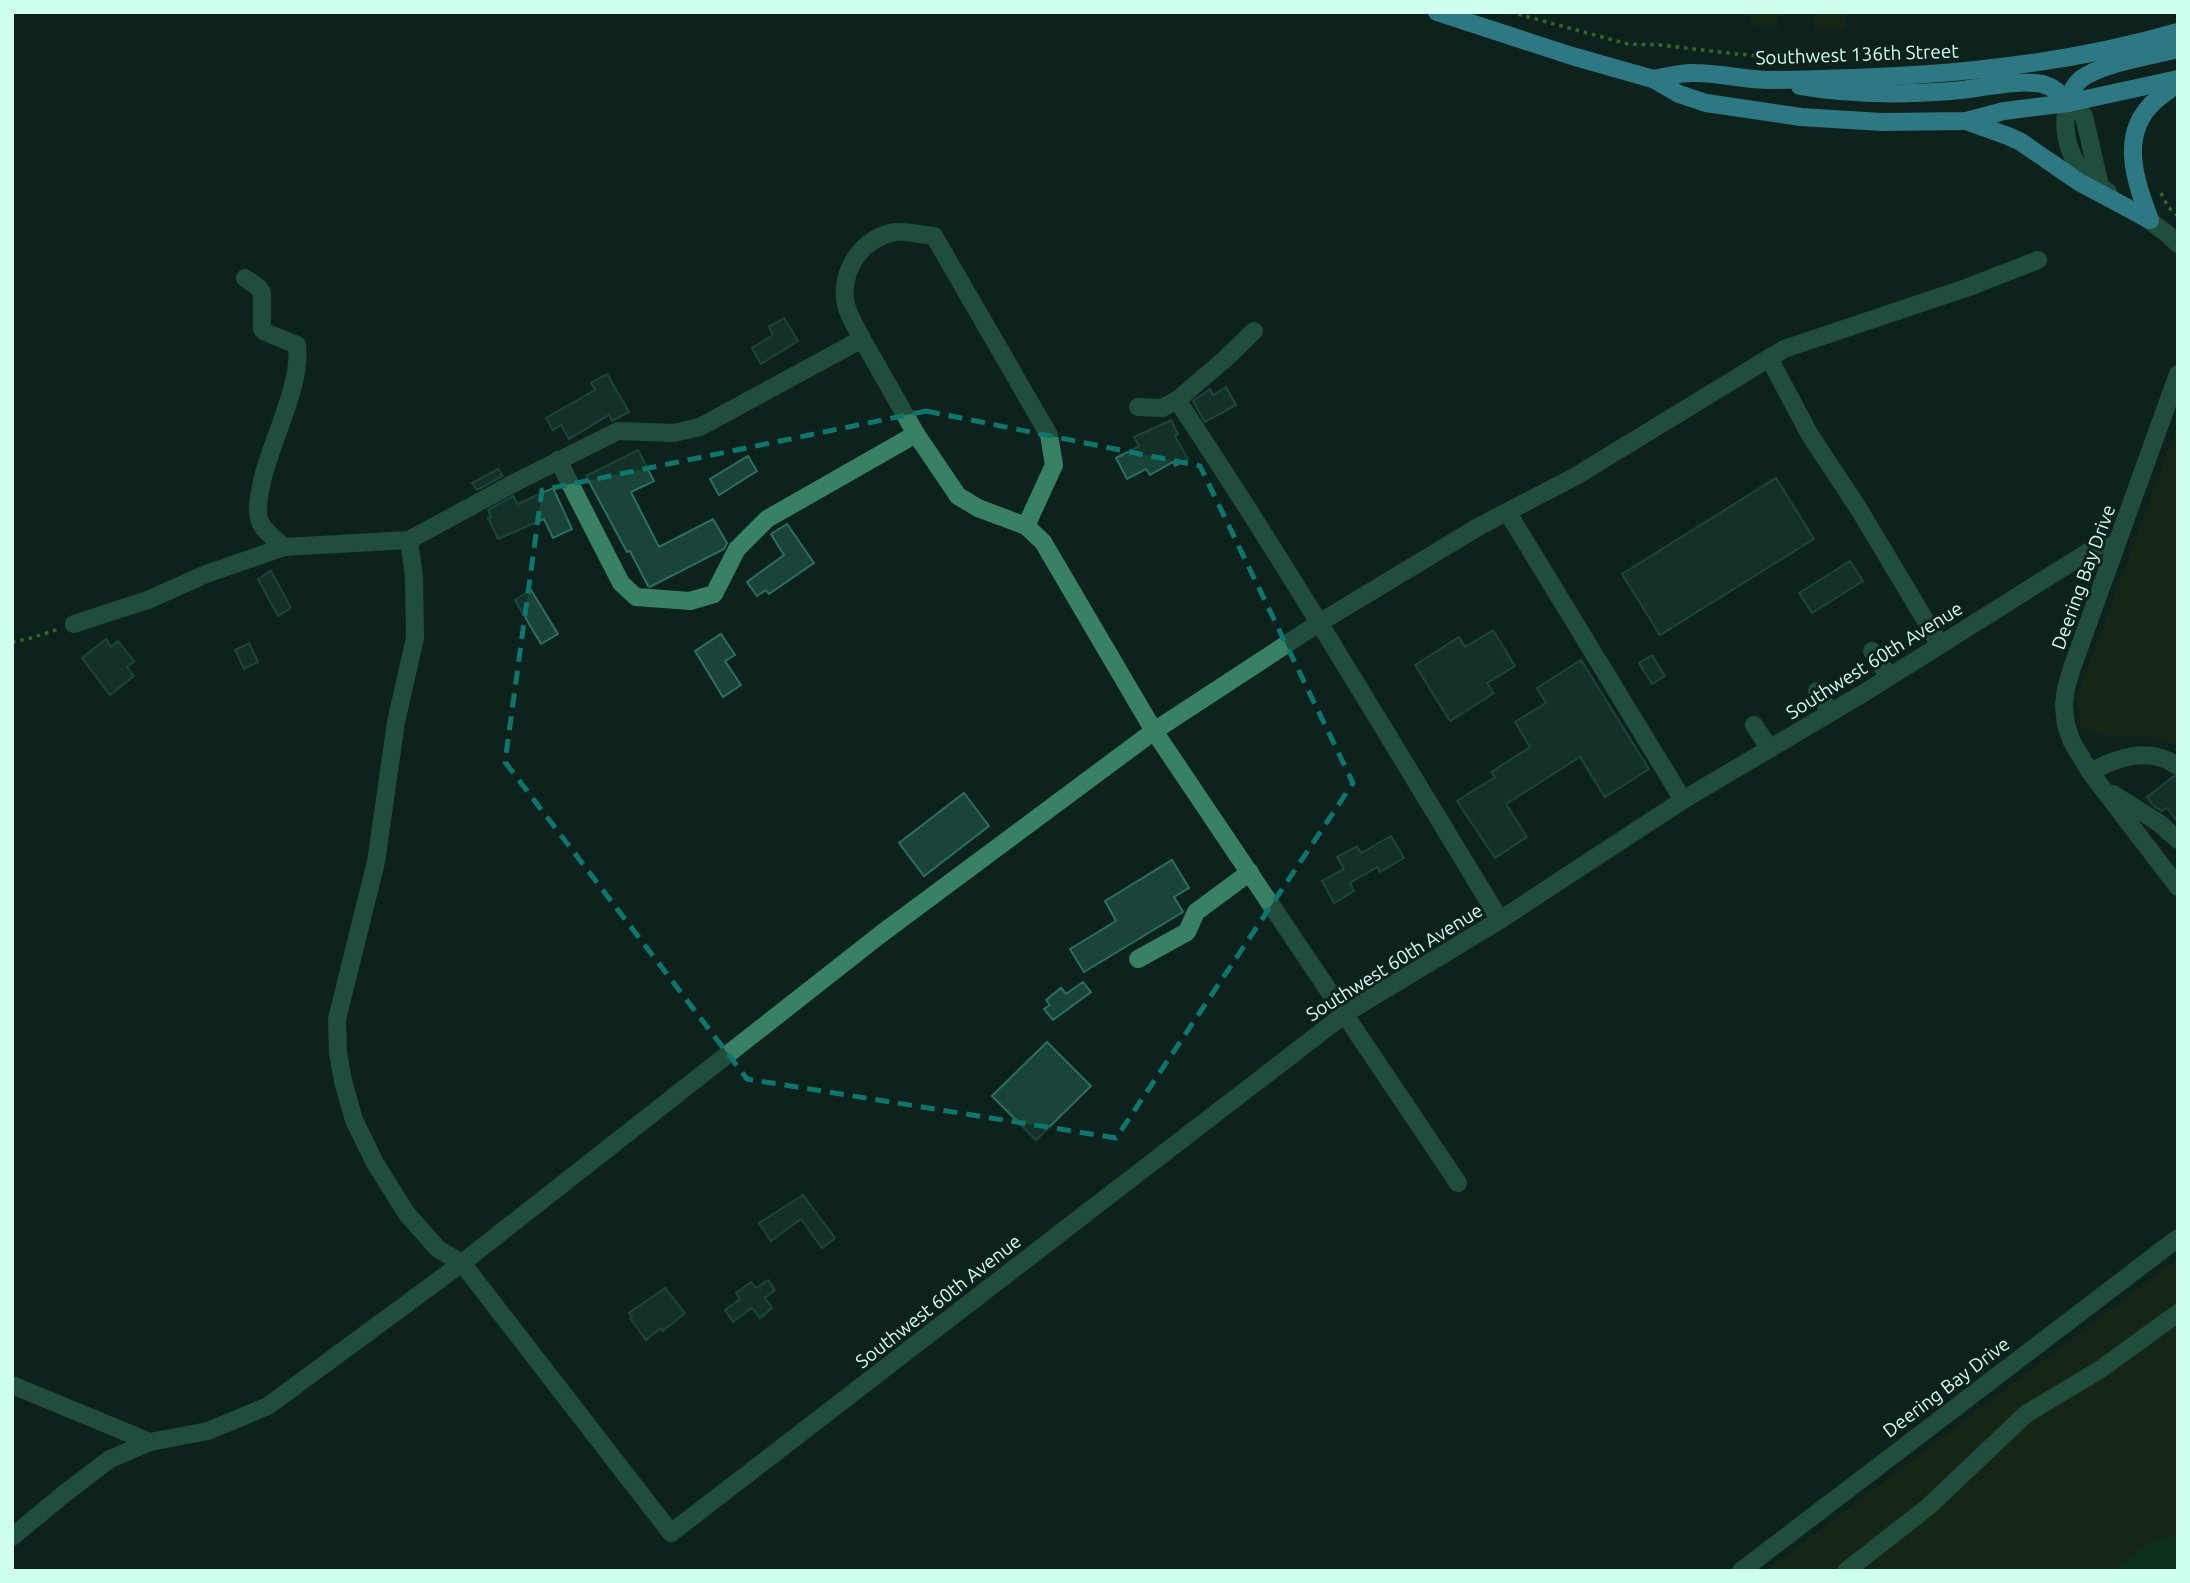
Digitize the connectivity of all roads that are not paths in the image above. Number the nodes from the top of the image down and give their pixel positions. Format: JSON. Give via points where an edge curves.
{"nodes":[{"id":1,"x":1437,"y":12,"type":"edge"},
{"id":2,"x":2178,"y":32,"type":"edge"},
{"id":3,"x":2178,"y":49,"type":"edge"},
{"id":4,"x":1653,"y":79,"type":"junction"},
{"id":5,"x":1766,"y":80,"type":"junction"},
{"id":6,"x":2178,"y":81,"type":"edge"},
{"id":7,"x":2068,"y":103,"type":"junction"},
{"id":8,"x":1966,"y":121,"type":"junction"},
{"id":9,"x":2150,"y":220,"type":"junction"},
{"id":10,"x":2178,"y":244,"type":"edge"},
{"id":11,"x":2038,"y":260,"type":"dead end"},
{"id":12,"x":245,"y":278,"type":"dead end"},
{"id":13,"x":1254,"y":331,"type":"dead end"},
{"id":14,"x":862,"y":339,"type":"junction"},
{"id":15,"x":1769,"y":358,"type":"junction"},
{"id":16,"x":2178,"y":374,"type":"edge"},
{"id":17,"x":1177,"y":400,"type":"junction"},
{"id":18,"x":1138,"y":407,"type":"dead end"},
{"id":19,"x":915,"y":434,"type":"junction"},
{"id":20,"x":558,"y":460,"type":"junction"},
{"id":21,"x":1508,"y":513,"type":"junction"},
{"id":22,"x":1026,"y":526,"type":"junction"},
{"id":23,"x":409,"y":540,"type":"junction"},
{"id":24,"x":285,"y":547,"type":"junction"},
{"id":25,"x":2115,"y":547,"type":"junction"},
{"id":26,"x":1319,"y":622,"type":"junction"},
{"id":27,"x":74,"y":624,"type":"road end"},
{"id":28,"x":1940,"y":645,"type":"junction"},
{"id":29,"x":1872,"y":651,"type":"dead end"},
{"id":30,"x":1889,"y":677,"type":"junction"},
{"id":31,"x":1817,"y":691,"type":"dead end"},
{"id":32,"x":1830,"y":712,"type":"junction"},
{"id":33,"x":1754,"y":725,"type":"dead end"},
{"id":34,"x":1154,"y":732,"type":"junction"},
{"id":35,"x":1770,"y":749,"type":"junction"},
{"id":36,"x":2178,"y":766,"type":"edge"},
{"id":37,"x":2090,"y":772,"type":"junction"},
{"id":38,"x":2104,"y":789,"type":"junction"},
{"id":39,"x":1683,"y":800,"type":"junction"},
{"id":40,"x":2178,"y":840,"type":"edge"},
{"id":41,"x":1250,"y":872,"type":"junction"},
{"id":42,"x":2178,"y":887,"type":"edge"},
{"id":43,"x":1500,"y":920,"type":"junction"},
{"id":44,"x":1138,"y":958,"type":"dead end"},
{"id":45,"x":1346,"y":1013,"type":"junction"},
{"id":46,"x":1458,"y":1183,"type":"dead end"},
{"id":47,"x":2178,"y":1238,"type":"edge"},
{"id":48,"x":462,"y":1263,"type":"junction"},
{"id":49,"x":2178,"y":1313,"type":"edge"},
{"id":50,"x":12,"y":1385,"type":"edge"},
{"id":51,"x":150,"y":1442,"type":"junction"},
{"id":52,"x":12,"y":1537,"type":"edge"},
{"id":53,"x":1741,"y":1571,"type":"edge"},
{"id":54,"x":1846,"y":1571,"type":"edge"}],
"edges":[{"from":1,"to":4,"type":"main road","name":"Southwest 136th Street"},
{"from":2,"to":5,"type":"main road","name":"Southwest 136th Street","via":[[2062,59],[1943,74]]},
{"from":3,"to":7,"type":"main road","via":[[2089,74],[2076,85]]},
{"from":4,"to":5,"type":"main road","name":"Southwest 136th Street","via":[[1693,72]]},
{"from":4,"to":8,"type":"main road","name":"Southwest 136th Street","via":[[1679,94],[1734,109],[1840,120]]},
{"from":5,"to":7,"type":"main road","via":[[1884,94],[2029,83],[2053,89]]},
{"from":6,"to":7,"type":"main road","name":"Southwest 136th Street"},
{"from":6,"to":9,"type":"main road","via":[[2145,112],[2134,137],[2134,172]]},
{"from":7,"to":8,"type":"main road","name":"Southwest 136th Street"},
{"from":7,"to":9,"type":"street","via":[[2084,116],[2100,187]]},
{"from":8,"to":9,"type":"main road","via":[[2008,135],[2079,182]]},
{"from":9,"to":10,"type":"street"},
{"from":11,"to":15,"type":"street"},
{"from":12,"to":24,"type":"street","via":[[262,293],[262,329],[297,345],[292,388],[258,501],[259,521]]},
{"from":13,"to":17,"type":"street"},
{"from":14,"to":19,"type":"street"},
{"from":14,"to":20,"type":"street","via":[[699,427],[674,433],[618,431]]},
{"from":14,"to":22,"type":"street","via":[[845,301],[846,276],[856,256],[873,239],[897,232],[934,236],[1049,435],[1054,465]]},
{"from":15,"to":21,"type":"street"},
{"from":15,"to":28,"type":"street","via":[[1810,435]]},
{"from":16,"to":25,"type":"street","name":"Deering Bay Drive"},
{"from":17,"to":18,"type":"street","via":[[1162,408]]},
{"from":17,"to":26,"type":"street"},
{"from":19,"to":20,"type":"street","via":[[767,519],[737,549],[713,594],[690,601],[636,597],[621,583]]},
{"from":19,"to":22,"type":"street","via":[[958,496]]},
{"from":20,"to":23,"type":"street"},
{"from":21,"to":26,"type":"street"},
{"from":21,"to":39,"type":"street"},
{"from":22,"to":34,"type":"street","via":[[1043,542]]},
{"from":23,"to":24,"type":"street"},
{"from":23,"to":48,"type":"street","via":[[415,638],[396,722],[376,862],[337,1019],[338,1053],[354,1120],[375,1163],[407,1214],[438,1249]]},
{"from":24,"to":27,"type":"street"},
{"from":25,"to":28,"type":"street","name":"Southwest 60th Avenue","via":[[2101,544]]},
{"from":25,"to":37,"type":"street","name":"Deering Bay Drive","via":[[2064,697],[2068,733]]},
{"from":26,"to":34,"type":"street"},
{"from":26,"to":43,"type":"street"},
{"from":28,"to":30,"type":"street","name":"Southwest 60th Avenue"},
{"from":29,"to":30,"type":"street"},
{"from":30,"to":32,"type":"street","name":"Southwest 60th Avenue"},
{"from":31,"to":32,"type":"street"},
{"from":32,"to":35,"type":"street","name":"Southwest 60th Avenue"},
{"from":33,"to":35,"type":"street"},
{"from":34,"to":41,"type":"street"},
{"from":34,"to":48,"type":"street","via":[[881,934]]},
{"from":35,"to":39,"type":"street","name":"Southwest 60th Avenue"},
{"from":36,"to":37,"type":"street","via":[[2159,757],[2134,755]]},
{"from":37,"to":38,"type":"street","name":"Deering Bay Drive"},
{"from":38,"to":40,"type":"street","name":"Deering Bay Drive"},
{"from":38,"to":42,"type":"street","name":"Deering Bay Drive"},
{"from":39,"to":43,"type":"street","name":"Southwest 60th Avenue"},
{"from":41,"to":44,"type":"street","via":[[1196,912],[1187,932]]},
{"from":41,"to":45,"type":"street"},
{"from":43,"to":45,"type":"street","name":"Southwest 60th Avenue"},
{"from":45,"to":46,"type":"street"},
{"from":45,"to":48,"type":"street","name":"Southwest 60th Avenue","via":[[671,1533]]},
{"from":47,"to":53,"type":"street","name":"Deering Bay Drive"},
{"from":48,"to":51,"type":"street","via":[[268,1406],[208,1432]]},
{"from":49,"to":54,"type":"street","via":[[2101,1369],[2026,1414],[1928,1507]]},
{"from":50,"to":51,"type":"street"},
{"from":51,"to":52,"type":"street","via":[[110,1459]]}]}
